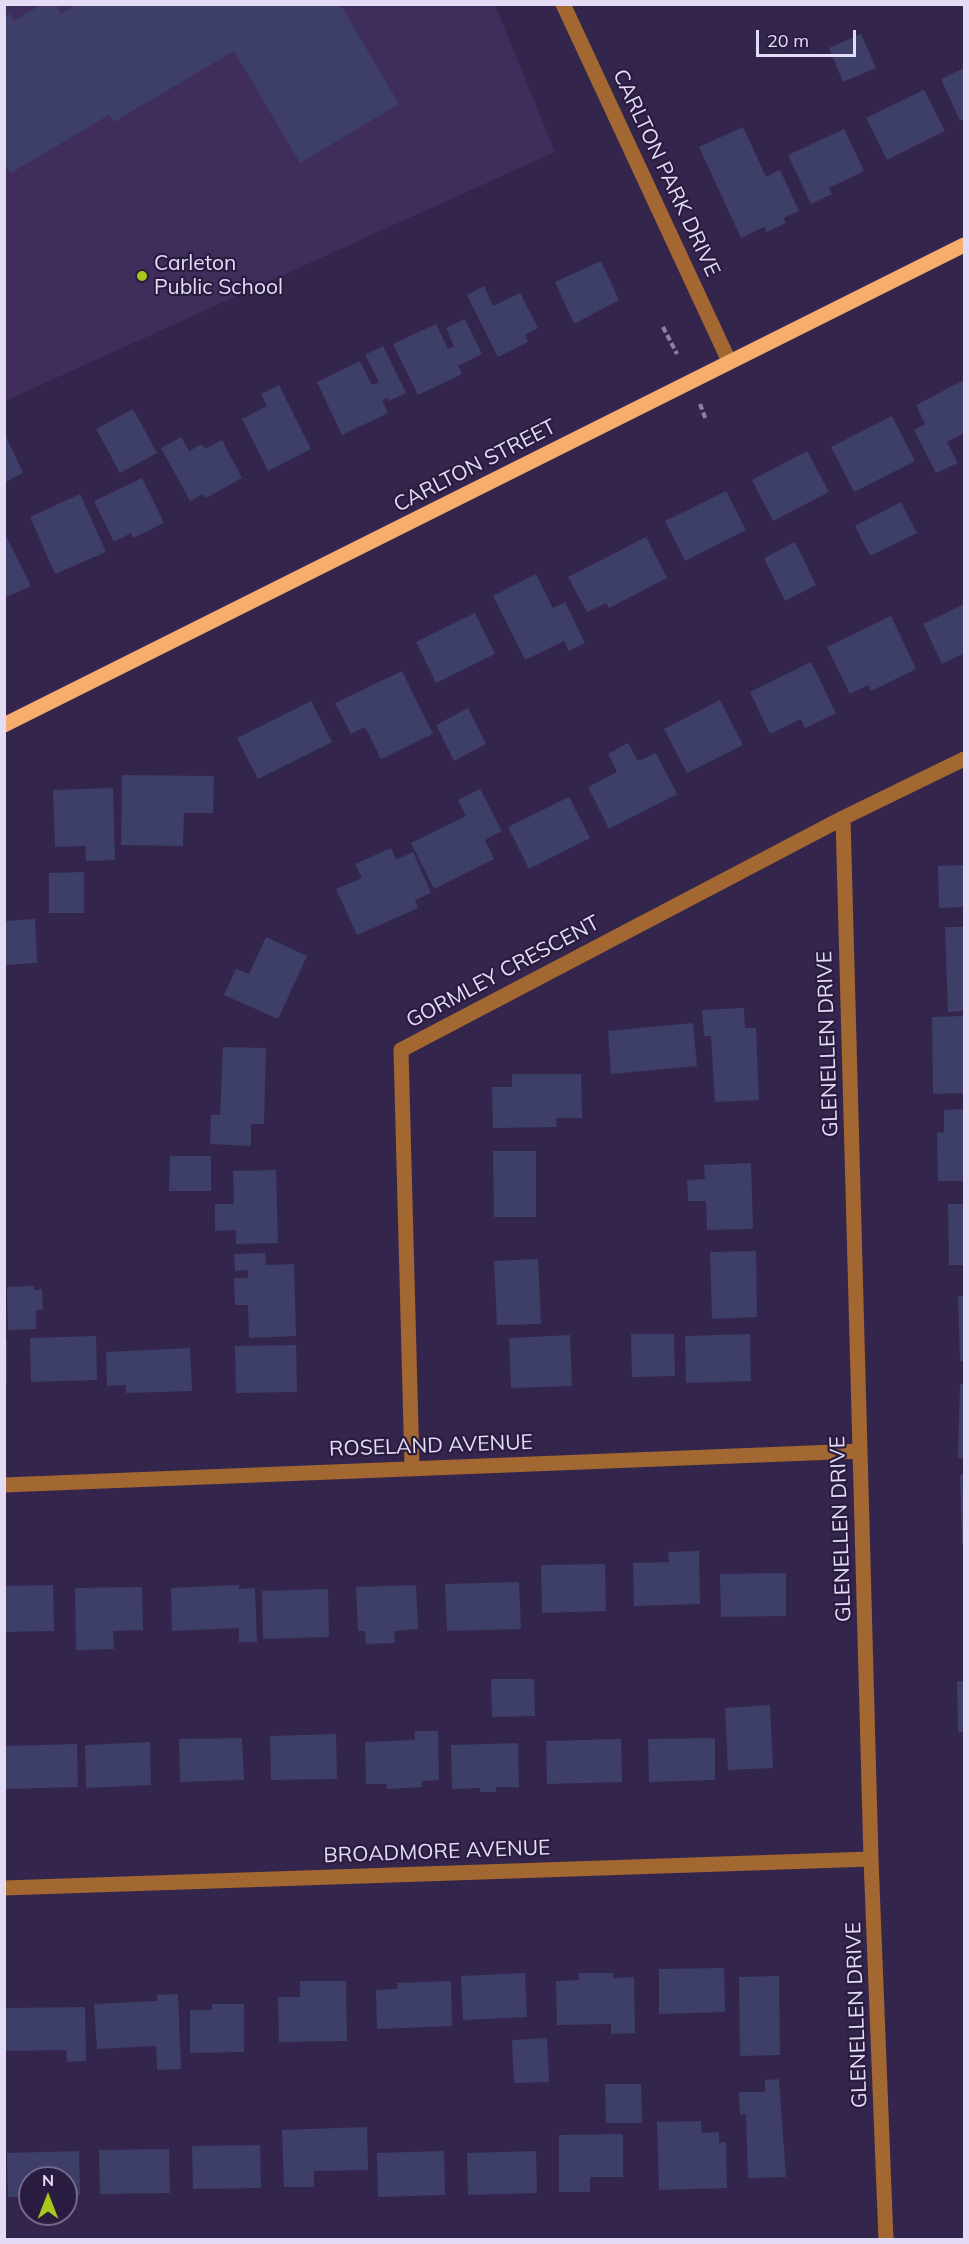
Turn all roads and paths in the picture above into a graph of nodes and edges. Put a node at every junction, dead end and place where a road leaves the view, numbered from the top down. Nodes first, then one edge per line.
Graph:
1 (563, 4) edge
2 (964, 245) edge
3 (663, 327) dead end
4 (676, 354) dead end
5 (729, 361) junction
6 (699, 404) dead end
7 (706, 420) dead end
8 (4, 724) edge
9 (964, 759) edge
10 (843, 818) junction
11 (860, 1451) junction
12 (412, 1467) junction
13 (4, 1485) edge
14 (871, 1859) junction
15 (4, 1888) edge
16 (886, 2240) edge

1 - 5 street, CARLTON PARK DRIVE
2 - 5 main road, CARLTON STREET
3 - 4 path
5 - 8 main road, CARLTON STREET
6 - 7 path
9 - 10 street, GORMLEY CRESCENT
10 - 11 street, GLENELLEN DRIVE
10 - 12 street, GORMLEY CRESCENT
11 - 12 street, ROSELAND AVENUE
11 - 14 street, GLENELLEN DRIVE
12 - 13 street, ROSELAND AVENUE
14 - 15 street, BROADMORE AVENUE
14 - 16 street, GLENELLEN DRIVE

